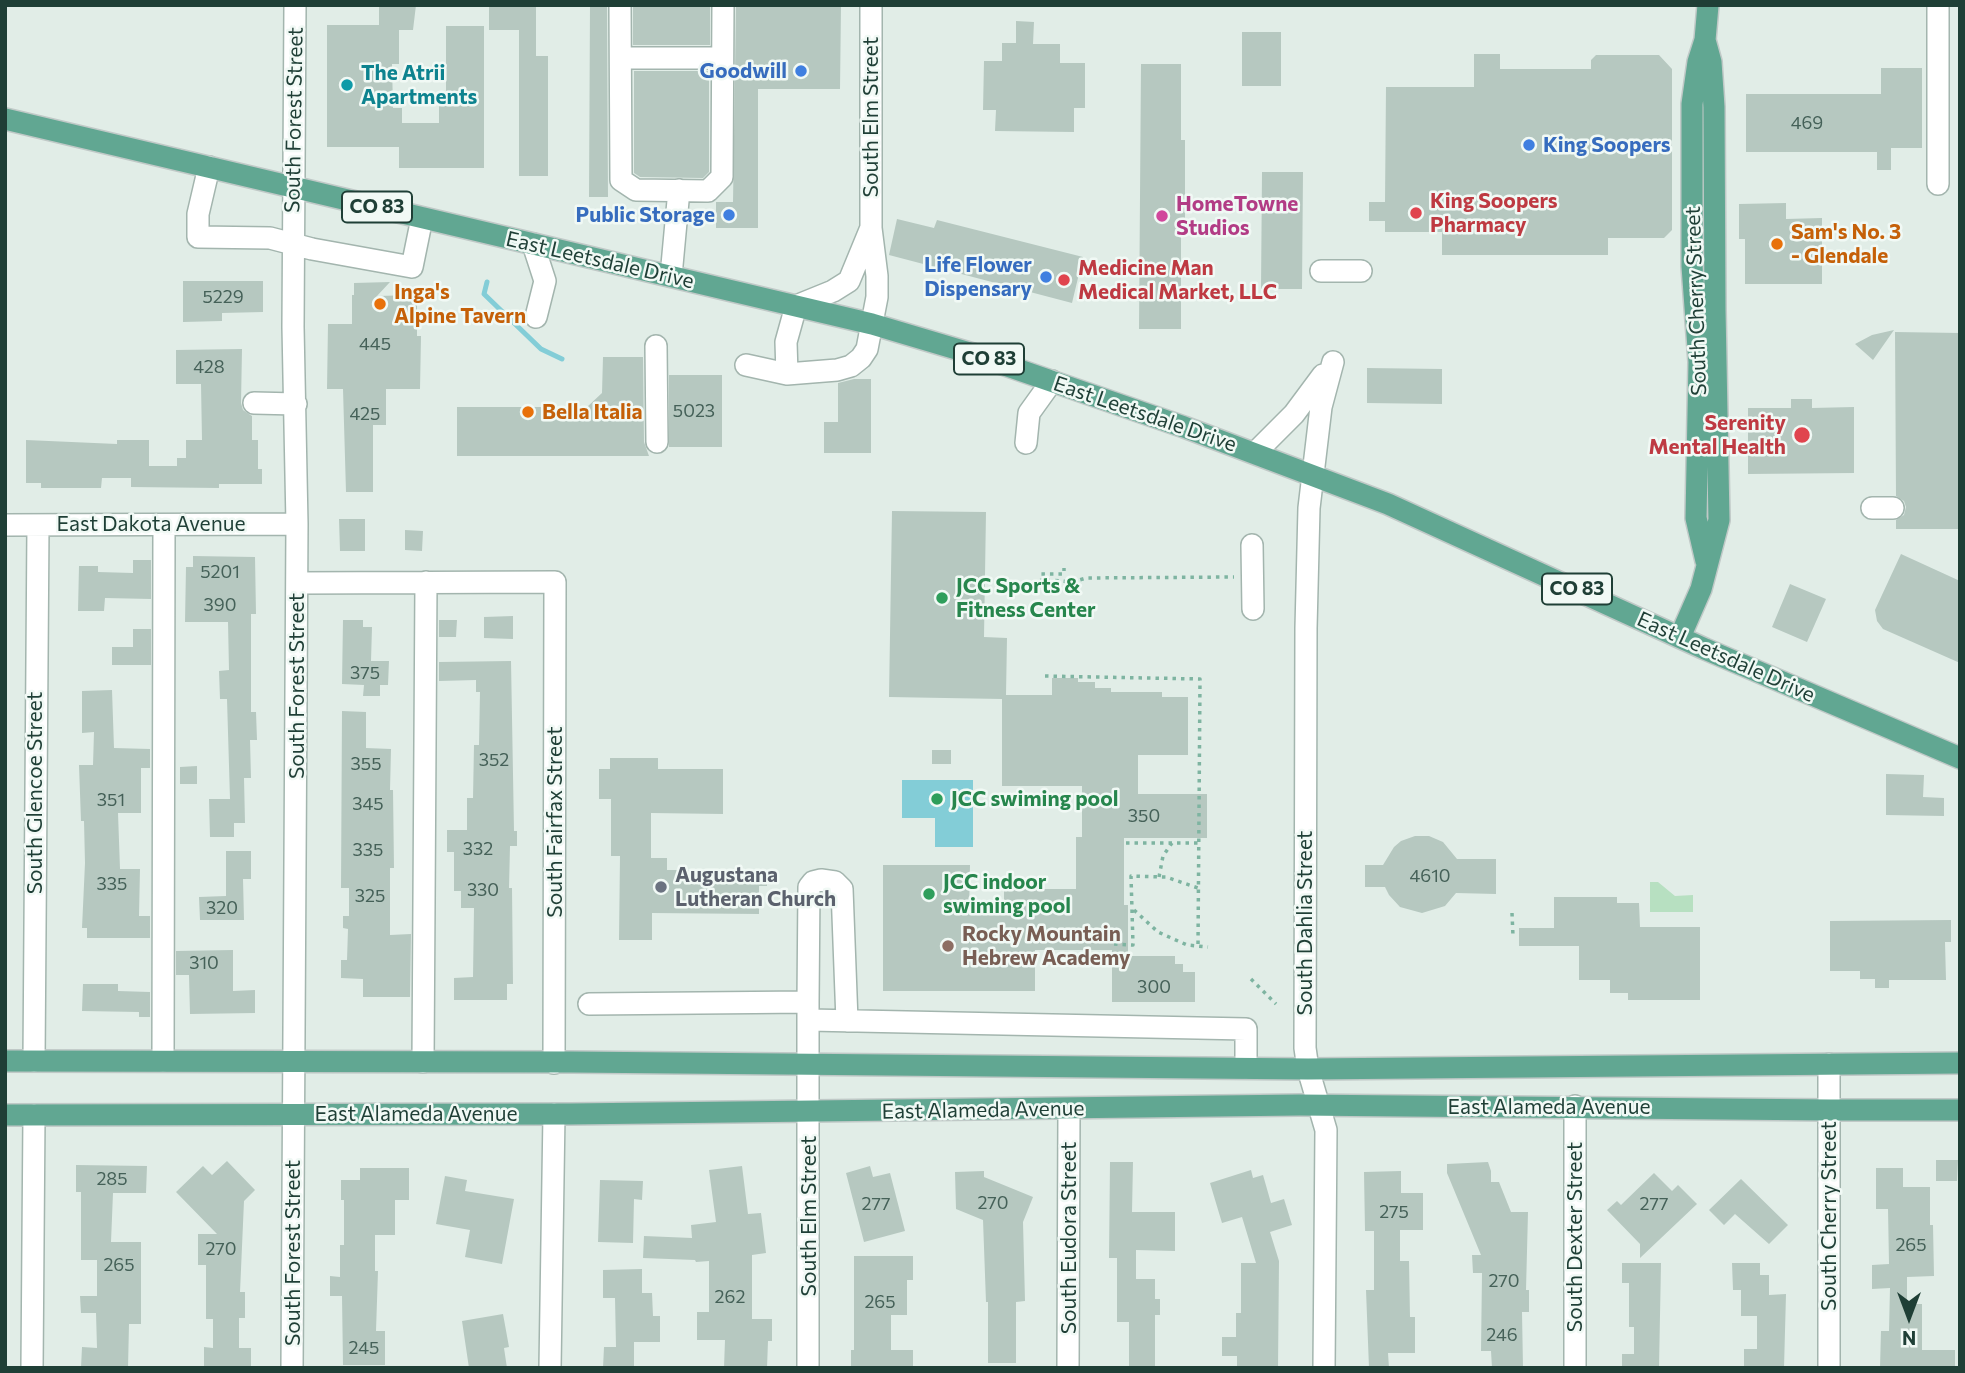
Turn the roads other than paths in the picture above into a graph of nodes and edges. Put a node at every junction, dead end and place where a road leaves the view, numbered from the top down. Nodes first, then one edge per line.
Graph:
1 (295, 5) edge
2 (620, 5) edge
3 (723, 5) edge
4 (871, 5) edge
5 (1708, 5) edge
6 (1938, 5) edge
7 (621, 58) junction
8 (722, 58) junction
9 (5, 119) edge
10 (209, 167) junction
11 (1938, 184) dead end
12 (294, 188) junction
13 (679, 190) junction
14 (422, 218) junction
15 (871, 228) junction
16 (293, 244) junction
17 (534, 244) junction
18 (1321, 271) dead end
19 (1362, 271) dead end
20 (671, 276) junction
21 (796, 306) junction
22 (536, 317) dead end
23 (873, 324) junction
24 (656, 346) dead end
25 (747, 365) dead end
26 (787, 374) junction
27 (1052, 381) junction
28 (254, 403) dead end
29 (296, 404) junction
30 (657, 442) dead end
31 (1026, 443) dead end
32 (1255, 453) junction
33 (1313, 476) junction
34 (297, 523) junction
35 (5, 525) edge
36 (38, 525) junction
37 (164, 525) junction
38 (1252, 545) dead end
39 (426, 582) junction
40 (297, 583) junction
41 (1253, 609) dead end
42 (1680, 637) junction
43 (1960, 758) edge
44 (589, 1004) dead end
45 (808, 1011) junction
46 (847, 1021) junction
47 (5, 1061) edge
48 (34, 1061) junction
49 (163, 1061) junction
50 (295, 1062) junction
51 (423, 1062) junction
52 (554, 1063) junction
53 (1960, 1063) edge
54 (810, 1064) junction
55 (1829, 1064) junction
56 (1246, 1068) junction
57 (1308, 1069) junction
58 (1319, 1105) junction
59 (1575, 1106) junction
60 (1069, 1109) junction
61 (1829, 1110) junction
62 (1960, 1110) edge
63 (810, 1111) junction
64 (294, 1114) junction
65 (554, 1114) junction
66 (5, 1115) edge
67 (34, 1115) junction
68 (32, 1368) edge
69 (292, 1368) edge
70 (550, 1368) edge
71 (808, 1368) edge
72 (1068, 1368) edge
73 (1324, 1368) edge
74 (1575, 1368) edge
75 (1829, 1368) edge

1 - 12 street, South Forest Street
2 - 7 street
3 - 8 street
4 - 15 street, South Elm Street
5 - 42 main road, South Cherry Street
6 - 11 street
7 - 8 street
7 - 13 street
8 - 13 street
9 - 10 main road, East Leetsdale Drive / CO 83
10 - 12 main road, East Leetsdale Drive / CO 83
10 - 16 street
12 - 14 main road, East Leetsdale Drive / CO 83
12 - 16 street, South Forest Street
13 - 20 street
14 - 16 street
14 - 17 main road, East Leetsdale Drive / CO 83
15 - 21 street, South Elm Street
15 - 23 street, South Elm Street
16 - 29 street, South Forest Street
17 - 20 main road, East Leetsdale Drive / CO 83
17 - 22 street
18 - 19 street
20 - 21 main road, East Leetsdale Drive / CO 83
21 - 23 main road, East Leetsdale Drive / CO 83
21 - 26 street
23 - 26 street, South Elm Street
23 - 27 main road, East Leetsdale Drive / CO 83
24 - 30 street
25 - 26 street, South Elm Street
27 - 31 street
27 - 32 main road, East Leetsdale Drive / CO 83
28 - 29 street
29 - 34 street, South Forest Street
32 - 33 main road, East Leetsdale Drive / CO 83
32 - 33 street, South Dahlia Street
33 - 42 main road, East Leetsdale Drive / CO 83
33 - 57 street, South Dahlia Street
34 - 37 street, East Dakota Avenue
34 - 40 street, South Forest Street
35 - 36 street, East Dakota Avenue
36 - 37 street, East Dakota Avenue
36 - 48 street, South Glencoe Street
37 - 49 street
38 - 41 street
39 - 40 street
39 - 51 street
39 - 52 street, South Fairfax Street
40 - 50 street, South Forest Street
42 - 43 main road, East Leetsdale Drive / CO 83
44 - 45 street
45 - 46 street
45 - 46 street, South Elm Street
45 - 54 street, South Elm Street
46 - 56 street
47 - 48 main road, East Alameda Avenue
48 - 49 main road, East Alameda Avenue
49 - 50 main road, East Alameda Avenue
50 - 51 main road, East Alameda Avenue
50 - 64 street, South Forest Street
51 - 52 main road, East Alameda Avenue
52 - 54 main road, East Alameda Avenue
53 - 55 main road, East Alameda Avenue
54 - 56 main road, East Alameda Avenue
54 - 63 street, South Elm Street
55 - 57 main road, East Alameda Avenue
55 - 61 street, South Cherry Street
56 - 57 main road, East Alameda Avenue
57 - 58 street, South Dahlia Street
58 - 59 main road, East Alameda Avenue
58 - 60 main road, East Alameda Avenue
58 - 73 street, South Dahlia Street
59 - 61 main road, East Alameda Avenue
59 - 74 street, South Dexter Street
60 - 63 main road, East Alameda Avenue
60 - 72 street, South Eudora Street
61 - 62 main road, East Alameda Avenue
61 - 75 street, South Cherry Street
63 - 65 main road, East Alameda Avenue
63 - 71 street, South Elm Street
64 - 65 main road, East Alameda Avenue
64 - 67 main road, East Alameda Avenue
64 - 69 street, South Forest Street
65 - 70 street
66 - 67 main road, East Alameda Avenue
67 - 68 street

